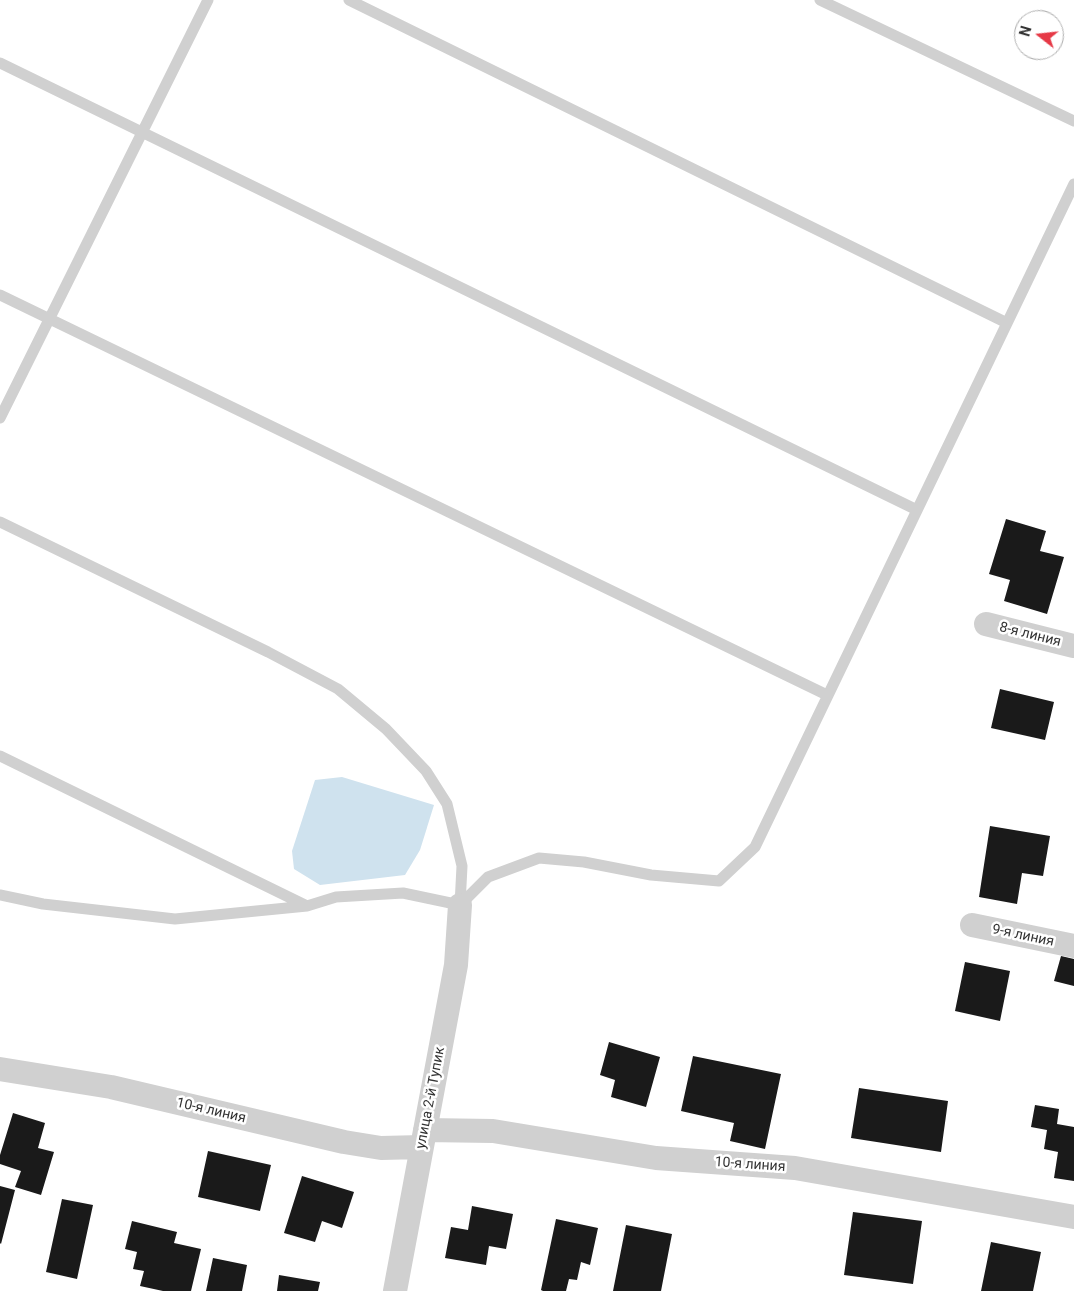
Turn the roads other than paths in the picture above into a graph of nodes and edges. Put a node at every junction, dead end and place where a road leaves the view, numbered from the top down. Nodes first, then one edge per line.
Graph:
1 (208, 0) edge
2 (349, 0) edge
3 (820, 0) edge
4 (0, 63) edge
5 (1074, 121) edge
6 (142, 133) junction
7 (1074, 184) edge
8 (0, 295) edge
9 (49, 319) junction
10 (1007, 323) junction
11 (0, 418) edge
12 (916, 510) junction
13 (0, 522) edge
14 (986, 624) dead end
15 (1074, 646) edge
16 (827, 695) junction
17 (0, 756) edge
18 (0, 895) edge
19 (460, 904) junction
20 (306, 906) junction
21 (972, 926) dead end
22 (1074, 946) edge
23 (0, 1068) edge
24 (423, 1138) junction
25 (1074, 1217) edge
26 (395, 1291) edge

1 - 6 lane
2 - 10 lane
3 - 5 lane
4 - 6 lane
6 - 9 lane
6 - 12 lane
7 - 10 lane
8 - 9 lane
9 - 11 lane
9 - 16 lane
10 - 12 lane
12 - 16 lane
13 - 19 lane
14 - 15 street, 8-я линия
16 - 19 lane
17 - 20 lane
18 - 20 lane
19 - 20 lane
19 - 24 street, улица 2-й Тупик
21 - 22 street, 9-я линия
23 - 24 street, 10-я линия
24 - 25 street, 10-я линия
24 - 26 street, улица 2-й Тупик

